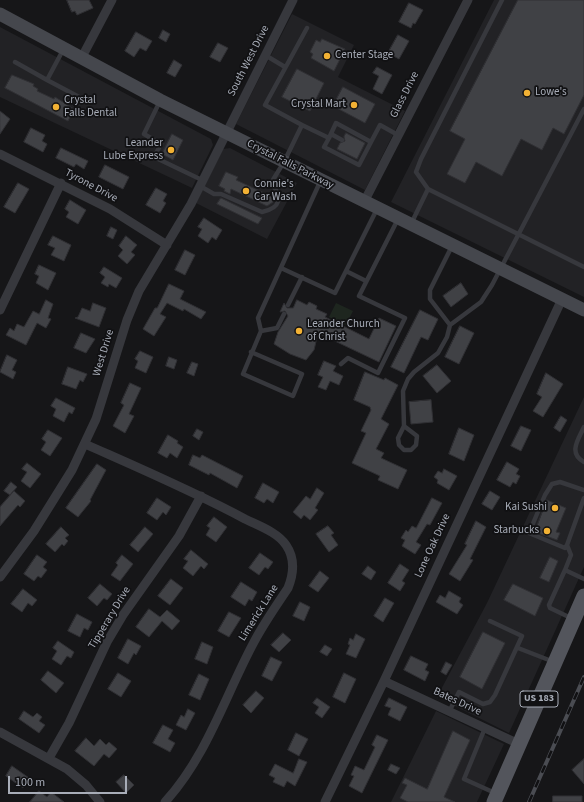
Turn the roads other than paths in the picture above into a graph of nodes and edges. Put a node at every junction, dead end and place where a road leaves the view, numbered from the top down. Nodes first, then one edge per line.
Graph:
1 (112, 0) edge
2 (293, 0) edge
3 (468, 0) edge
4 (502, 0) edge
5 (0, 14) edge
6 (307, 28) dead end
7 (64, 48) junction
8 (265, 55) junction
9 (82, 58) junction
10 (15, 62) dead end
11 (286, 67) junction
12 (47, 80) junction
13 (81, 98) dead end
14 (160, 100) junction
15 (584, 110) edge
16 (302, 124) junction
17 (225, 132) junction
18 (398, 135) junction
19 (330, 136) junction
20 (342, 140) dead end
21 (371, 142) junction
22 (0, 154) edge
23 (284, 162) junction
24 (321, 180) junction
25 (61, 183) junction
26 (201, 183) junction
27 (428, 189) junction
28 (364, 202) junction
29 (377, 208) junction
30 (398, 219) junction
31 (410, 225) junction
32 (520, 234) junction
33 (167, 244) junction
34 (452, 246) junction
35 (584, 267) edge
36 (281, 268) junction
37 (501, 270) junction
38 (346, 271) junction
39 (302, 277) junction
40 (366, 281) junction
41 (562, 299) junction
42 (288, 305) dead end
43 (0, 310) edge
44 (584, 310) edge
45 (284, 314) dead end
46 (450, 325) junction
47 (261, 331) junction
48 (251, 352) junction
49 (341, 364) dead end
50 (404, 426) junction
51 (584, 427) edge
52 (86, 444) junction
53 (584, 462) edge
54 (584, 490) edge
55 (201, 496) junction
56 (584, 498) edge
57 (567, 545) junction
58 (565, 570) junction
59 (0, 577) edge
60 (584, 579) edge
61 (584, 596) edge
62 (573, 619) junction
63 (490, 621) dead end
64 (518, 648) junction
65 (555, 662) junction
66 (384, 681) junction
67 (449, 712) junction
68 (485, 728) junction
69 (0, 732) edge
70 (519, 744) junction
71 (49, 758) junction
72 (496, 798) edge
73 (100, 802) edge
74 (165, 802) edge
75 (325, 802) edge

1 - 9 street
2 - 8 street, South West Drive
3 - 18 street, Glass Drive
4 - 27 lane
5 - 7 main road, Crystal Falls Parkway
6 - 11 lane
7 - 9 main road, Crystal Falls Parkway
7 - 12 lane
8 - 11 lane
8 - 17 street, South West Drive
9 - 14 main road, Crystal Falls Parkway
10 - 12 lane
11 - 16 lane
12 - 13 lane
14 - 17 main road, Crystal Falls Parkway
14 - 26 lane
15 - 32 lane
16 - 19 lane
16 - 23 lane
17 - 23 main road, Crystal Falls Parkway
17 - 26 street, West Drive
18 - 21 lane
18 - 28 street, Glass Drive
19 - 20 lane
19 - 21 lane
19 - 21 lane
22 - 25 street, Tyrone Drive
23 - 24 main road, Crystal Falls Parkway
23 - 26 lane
24 - 28 main road, Crystal Falls Parkway
24 - 36 lane
25 - 33 street, Tyrone Drive
25 - 43 street
26 - 33 street, West Drive
27 - 31 lane
27 - 32 lane
28 - 29 main road, Crystal Falls Parkway
29 - 30 main road, Crystal Falls Parkway
29 - 38 lane
30 - 31 main road, Crystal Falls Parkway
30 - 40 lane
31 - 34 main road, Crystal Falls Parkway
32 - 35 lane
32 - 37 lane
33 - 52 street, West Drive
34 - 37 main road, Crystal Falls Parkway
34 - 46 lane
36 - 39 lane
36 - 47 lane
37 - 41 main road, Crystal Falls Parkway
37 - 46 lane
38 - 39 lane
38 - 40 lane
39 - 42 lane
40 - 49 lane
41 - 44 main road, Crystal Falls Parkway
41 - 66 street, Lone Oak Drive
45 - 47 lane
46 - 50 lane
47 - 48 lane
48 - 48 lane
50 - 50 lane
51 - 53 lane
52 - 55 street, Limerick Lane
52 - 59 street, West Drive
54 - 57 lane
55 - 71 street, Tipperary Drive
55 - 74 street, Limerick Lane
56 - 57 lane
57 - 58 lane
58 - 60 lane
58 - 62 lane
61 - 62 main road, US 183
62 - 65 main road, US 183
63 - 64 lane
64 - 65 lane
64 - 67 lane
65 - 70 main road, US 183
66 - 67 street, Bates Drive
66 - 75 street, Lone Oak Drive
67 - 68 street, Bates Drive
68 - 70 street, Bates Drive
68 - 72 lane
69 - 71 street
70 - 72 main road, US 183
71 - 73 street

